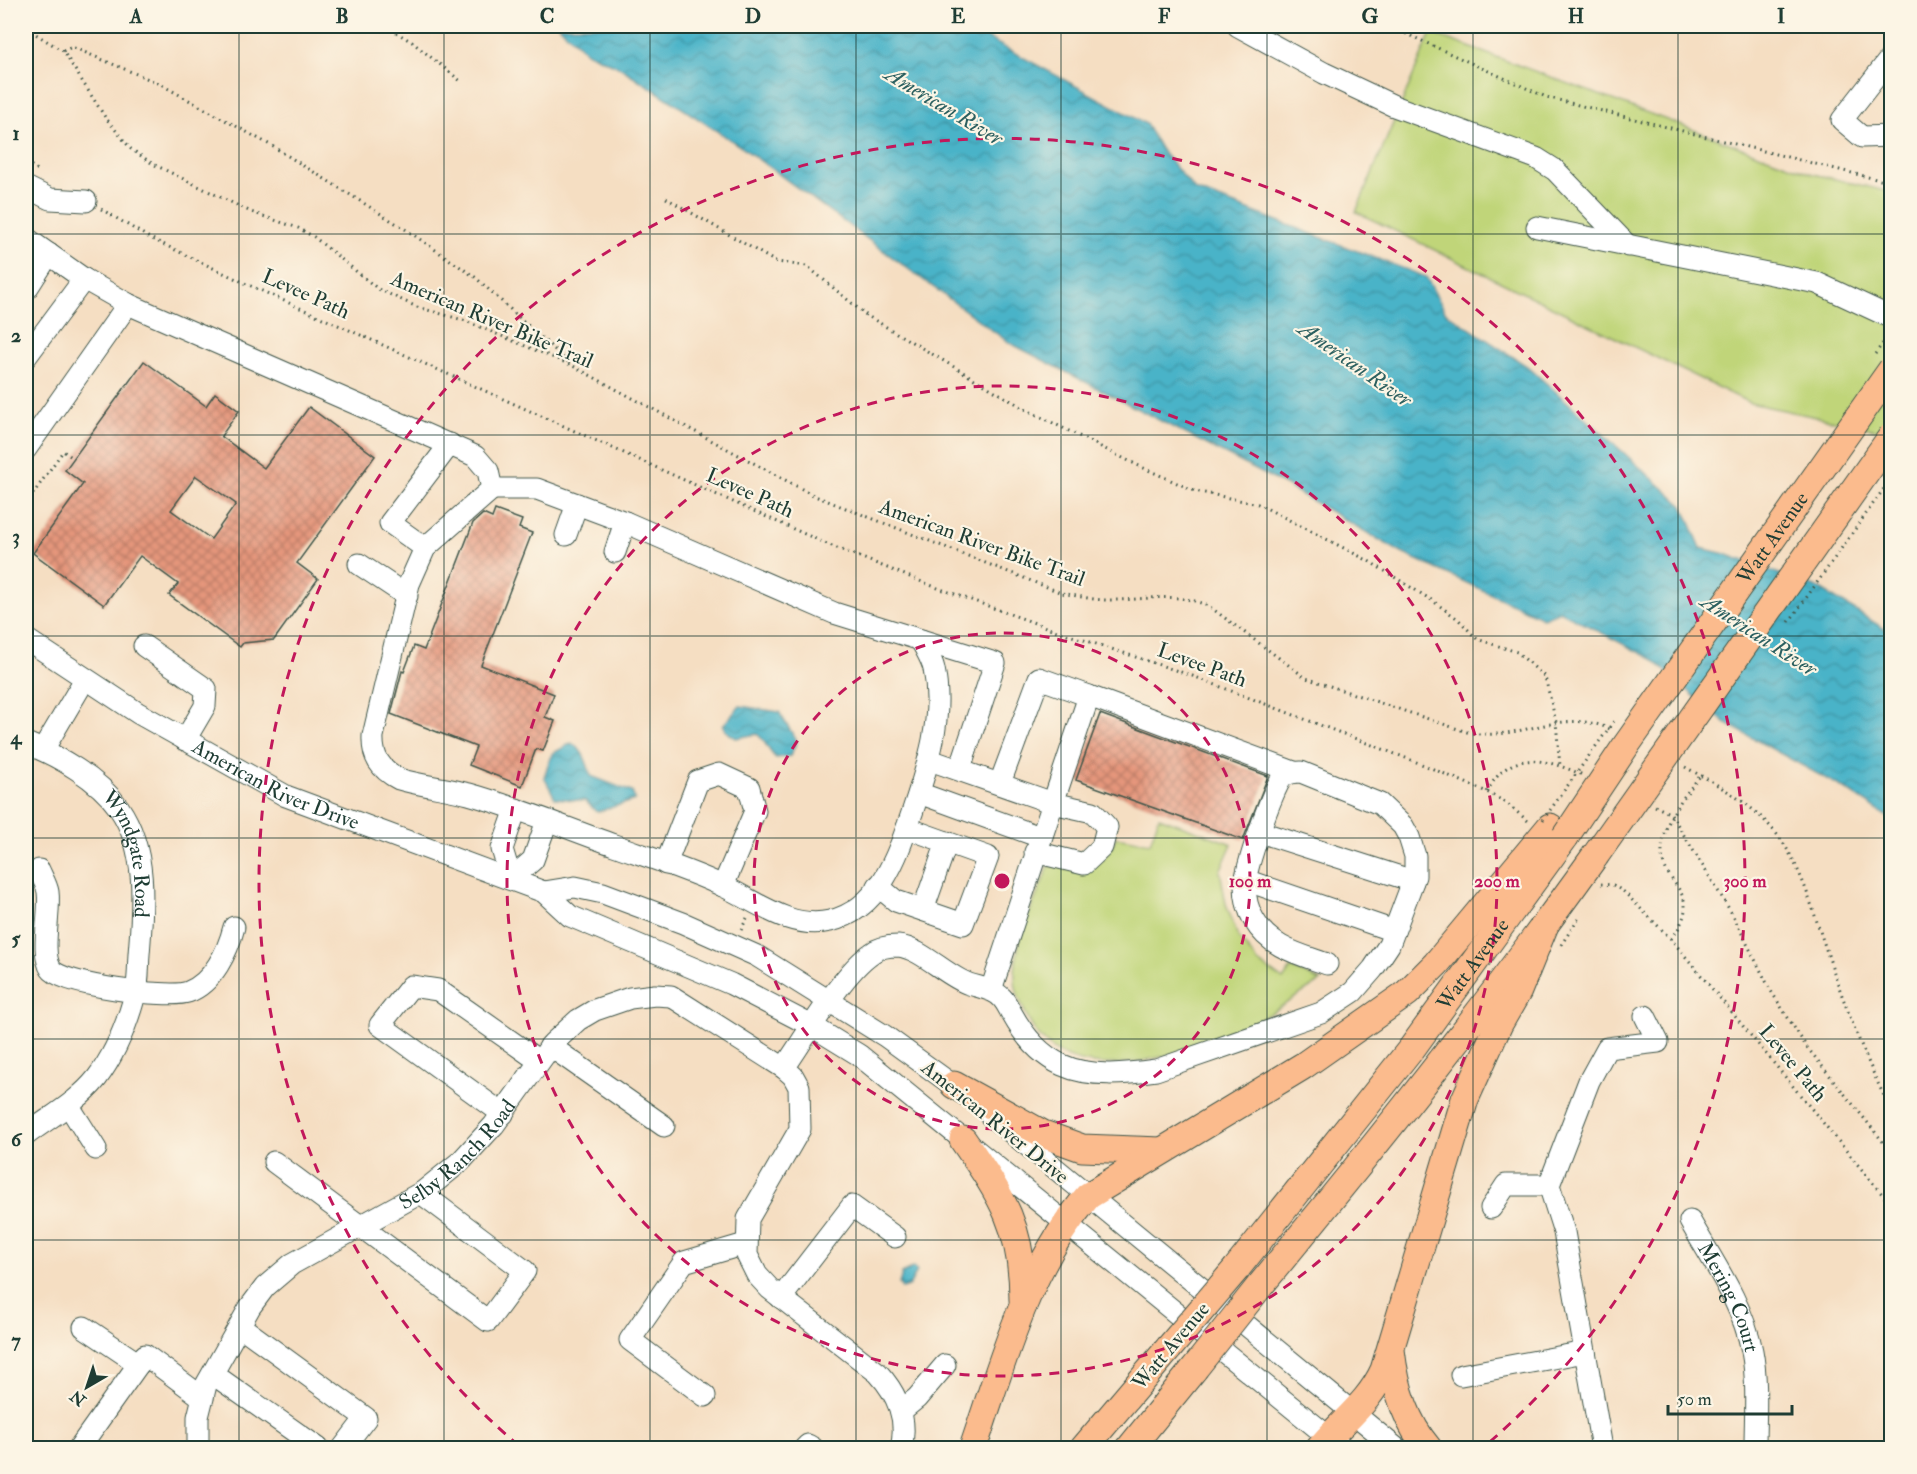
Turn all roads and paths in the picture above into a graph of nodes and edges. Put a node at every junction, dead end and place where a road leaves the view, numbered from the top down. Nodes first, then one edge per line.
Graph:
1 (386, 26) edge
2 (1238, 26) edge
3 (1389, 26) edge
4 (26, 28) edge
5 (63, 51) junction
6 (1892, 56) edge
7 (463, 83) dead end
8 (1892, 136) edge
9 (26, 162) edge
10 (46, 176) dead end
11 (1892, 183) edge
12 (26, 187) edge
13 (666, 198) dead end
14 (86, 201) joint
15 (1537, 227) dead end
16 (26, 238) edge
17 (1628, 246) junction
18 (49, 254) junction
19 (84, 279) junction
20 (26, 290) edge
21 (128, 304) junction
22 (1888, 310) edge
23 (26, 355) edge
24 (571, 366) junction
25 (1892, 369) edge
26 (1892, 436) edge
27 (450, 444) junction
28 (26, 449) edge
29 (73, 458) dead end
30 (492, 489) junction
31 (26, 504) edge
32 (578, 504) junction
33 (625, 522) junction
34 (566, 536) dead end
35 (425, 548) junction
36 (615, 552) dead end
37 (359, 564) dead end
38 (406, 596) junction
39 (26, 639) edge
40 (921, 640) junction
41 (144, 646) dead end
42 (85, 679) junction
43 (1089, 696) junction
44 (1556, 722) junction
45 (1624, 739) junction
46 (185, 740) junction
47 (34, 747) edge
48 (930, 760) junction
49 (1679, 764) dead end
50 (1560, 766) dead end
51 (960, 769) junction
52 (1294, 772) junction
53 (1700, 775) junction
54 (1000, 783) junction
55 (919, 793) junction
56 (1053, 803) junction
57 (516, 809) junction
58 (1671, 814) junction
59 (547, 821) junction
60 (907, 828) junction
61 (1549, 830) junction
62 (1260, 832) junction
63 (947, 842) junction
64 (1038, 845) junction
65 (666, 864) junction
66 (39, 870) dead end
67 (511, 879) junction
68 (1245, 880) junction
69 (1413, 881) junction
70 (1601, 884) dead end
71 (723, 886) junction
72 (878, 886) junction
73 (544, 892) junction
74 (923, 910) junction
75 (749, 912) dead end
76 (1545, 926) junction
77 (234, 927) dead end
78 (741, 930) dead end
79 (1394, 931) junction
80 (1671, 939) junction
81 (1327, 964) dead end
82 (991, 990) junction
83 (136, 993) junction
84 (830, 1002) junction
85 (812, 1026) junction
86 (1632, 1045) dead end
87 (544, 1054) junction
88 (784, 1068) junction
89 (954, 1085) junction
90 (69, 1106) junction
91 (1892, 1112) edge
92 (503, 1114) junction
93 (664, 1126) dead end
94 (26, 1135) edge
95 (963, 1140) junction
96 (96, 1149) dead end
97 (1162, 1151) junction
98 (1892, 1153) edge
99 (274, 1162) dead end
100 (1549, 1185) junction
101 (421, 1193) junction
102 (1088, 1196) junction
103 (1892, 1206) edge
104 (1491, 1208) dead end
105 (1690, 1221) dead end
106 (1064, 1224) junction
107 (363, 1226) junction
108 (895, 1237) dead end
109 (746, 1244) junction
110 (781, 1298) junction
111 (1023, 1304) junction
112 (240, 1326) junction
113 (84, 1327) dead end
114 (1391, 1346) junction
115 (1585, 1352) junction
116 (139, 1364) junction
117 (945, 1365) dead end
118 (213, 1374) junction
119 (1461, 1375) dead end
120 (705, 1396) dead end
121 (203, 1398) junction
122 (901, 1411) junction
123 (1355, 1414) junction
124 (1330, 1445) edge
125 (79, 1449) edge
126 (198, 1449) edge
127 (318, 1449) edge
128 (343, 1449) edge
129 (805, 1449) edge
130 (813, 1449) edge
131 (901, 1449) edge
132 (973, 1449) edge
133 (1084, 1449) edge
134 (1130, 1449) edge
135 (1396, 1449) edge
136 (1428, 1449) edge
137 (1602, 1449) edge
138 (1755, 1449) edge

1 - 7 path
2 - 17 street
3 - 11 path
4 - 5 path, American River Bike Trail
5 - 24 path
5 - 24 path, American River Bike Trail
6 - 8 street
9 - 10 path
12 - 14 street
13 - 44 path
14 - 61 path, Levee Path
15 - 17 street
16 - 18 street
17 - 22 street
18 - 19 street
18 - 20 street
19 - 21 street
19 - 23 street
21 - 27 street
21 - 28 street
24 - 44 path, American River Bike Trail
25 - 45 main road, Watt Avenue, bridge
26 - 76 main road, Watt Avenue, bridge
27 - 30 street
27 - 35 street
29 - 31 path
30 - 32 street
30 - 35 street
32 - 33 street
32 - 34 street
33 - 36 street
33 - 40 street
35 - 38 street
37 - 38 street
38 - 57 street
39 - 42 street, American River Drive
40 - 48 street
40 - 51 street
41 - 46 street
42 - 46 street, American River Drive
42 - 47 street, Wyndgate Road
43 - 52 street
43 - 54 street
43 - 56 street
44 - 45 path, American River Bike Trail
44 - 50 path
45 - 61 main road, Watt Avenue, bridge
46 - 67 street, American River Drive
47 - 83 street, Wyndgate Road
48 - 51 street
48 - 55 street
49 - 53 path
51 - 54 street
52 - 62 street
52 - 69 street
53 - 58 path
53 - 91 path
54 - 56 street
55 - 60 street
55 - 64 street
56 - 64 street
56 - 64 street
57 - 59 street
57 - 67 street
58 - 80 path
58 - 98 path
59 - 65 street
59 - 67 street
60 - 63 street
60 - 72 street
61 - 97 main road
61 - 133 main road, Watt Avenue, bridge
62 - 68 street
62 - 69 street
63 - 74 street
63 - 74 street
64 - 82 street
65 - 71 street
65 - 71 street
66 - 83 street
67 - 73 street, American River Drive
68 - 79 street
68 - 81 street
69 - 79 street
70 - 80 path, Levee Path
71 - 72 street
72 - 74 street
73 - 84 street, American River Drive
73 - 85 street, American River Drive
75 - 78 path
76 - 114 main road
76 - 134 main road, Watt Avenue, bridge
77 - 83 street
79 - 82 street
80 - 103 path, Levee Path
82 - 84 street
83 - 90 street, Wyndgate Road
84 - 85 street
84 - 89 street, American River Drive
85 - 88 street
85 - 95 street, American River Drive
86 - 100 street
87 - 88 street, Selby Ranch Road
87 - 92 street, Selby Ranch Road
87 - 92 street
87 - 93 street
88 - 109 street, Selby Ranch Road
89 - 97 main road
89 - 102 street, American River Drive
90 - 94 street, Wyndgate Road
90 - 96 street
92 - 101 street, Selby Ranch Road
95 - 106 street, American River Drive
95 - 111 main road
97 - 102 main road
99 - 107 street
100 - 104 street
100 - 115 street
101 - 107 street, Selby Ranch Road
101 - 107 street
102 - 106 main road
102 - 123 street, American River Drive
105 - 138 street, Mering Court
106 - 111 main road
106 - 124 street, American River Drive
107 - 112 street, Selby Ranch Road
108 - 110 street
109 - 110 street, Selby Ranch Road
109 - 120 street
110 - 122 street, Selby Ranch Road
111 - 132 main road
112 - 118 street, Selby Ranch Road
112 - 128 street
113 - 116 street
114 - 123 main road
114 - 136 main road
115 - 119 street
115 - 137 street
116 - 121 street
116 - 125 street
117 - 122 street
118 - 121 street, Selby Ranch Road
118 - 127 street
121 - 126 street, Selby Ranch Road
122 - 131 street, Selby Ranch Road
123 - 124 main road
123 - 135 street, American River Drive
129 - 130 street

